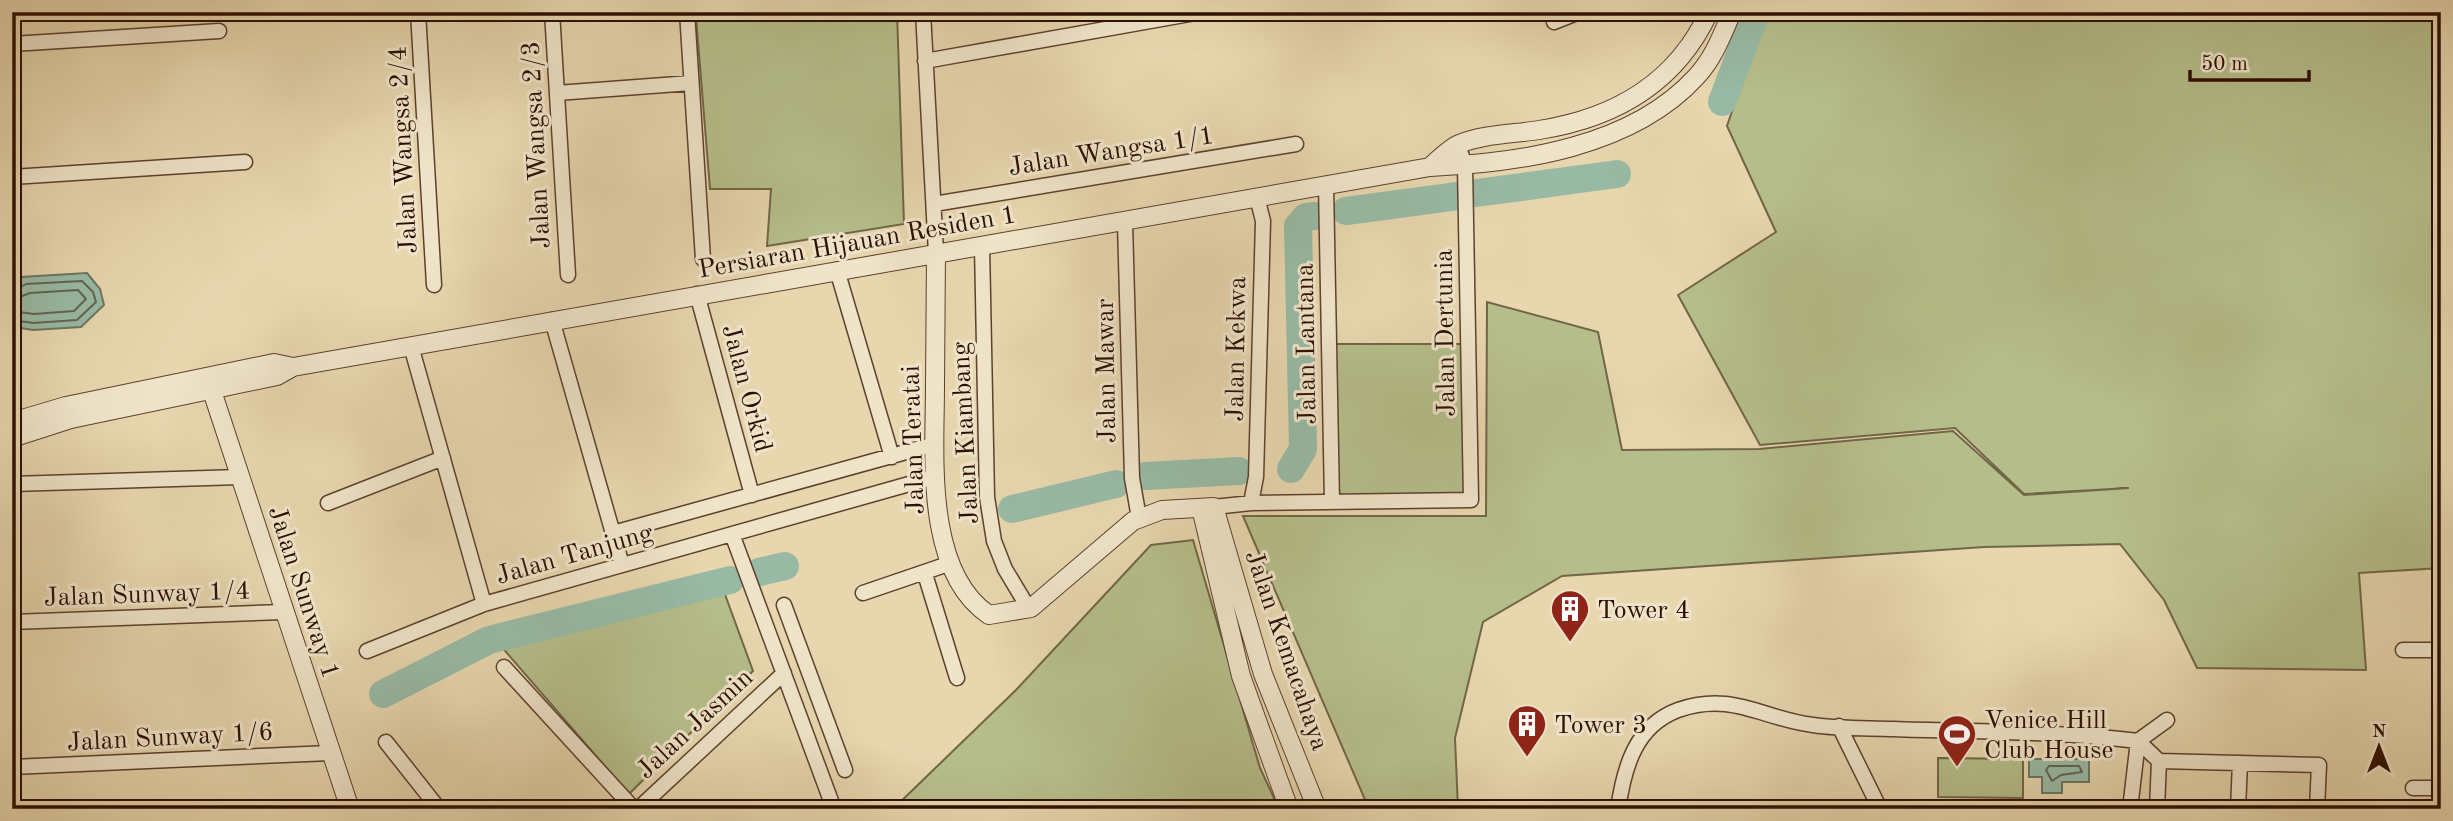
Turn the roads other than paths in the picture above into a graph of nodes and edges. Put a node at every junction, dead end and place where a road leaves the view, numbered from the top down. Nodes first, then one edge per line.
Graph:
1 (418, 12) edge
2 (552, 12) edge
3 (687, 12) edge
4 (923, 12) edge
5 (1201, 12) edge
6 (1579, 12) edge
7 (1709, 12) edge
8 (1732, 12) edge
9 (1183, 14) edge
10 (1553, 22) dead end
11 (219, 31) dead end
12 (12, 44) edge
13 (925, 61) junction
14 (691, 83) junction
15 (556, 93) junction
16 (1607, 112) junction
17 (1616, 132) junction
18 (1296, 144) dead end
19 (1458, 144) junction
20 (245, 162) dead end
21 (1465, 166) junction
22 (1430, 167) junction
23 (12, 177) edge
24 (1326, 185) junction
25 (1257, 197) junction
26 (934, 204) junction
27 (1125, 223) junction
28 (982, 246) junction
29 (936, 253) junction
30 (703, 258) dead end
31 (837, 270) junction
32 (568, 275) dead end
33 (434, 285) dead end
34 (697, 295) junction
35 (552, 320) junction
36 (411, 346) junction
37 (194, 379) junction
38 (230, 379) junction
39 (212, 391) junction
40 (185, 396) junction
41 (219, 412) junction
42 (12, 422) edge
43 (12, 436) edge
44 (935, 444) junction
45 (892, 457) junction
46 (443, 458) junction
47 (240, 477) junction
48 (934, 477) junction
49 (12, 484) edge
50 (752, 495) junction
51 (1332, 502) junction
52 (328, 503) dead end
53 (1251, 503) junction
54 (1208, 508) junction
55 (1139, 518) junction
56 (613, 533) junction
57 (732, 534) junction
58 (951, 564) junction
59 (622, 565) junction
60 (925, 574) junction
61 (863, 593) dead end
62 (484, 604) junction
63 (785, 605) dead end
64 (1028, 609) junction
65 (284, 612) junction
66 (12, 622) edge
67 (2403, 650) dead end
68 (2441, 650) edge
69 (367, 651) dead end
70 (504, 667) dead end
71 (785, 673) junction
72 (957, 678) dead end
73 (2167, 720) dead end
74 (1839, 726) junction
75 (2138, 741) junction
76 (386, 742) dead end
77 (330, 753) junction
78 (2159, 761) junction
79 (2239, 764) junction
80 (12, 767) edge
81 (845, 770) dead end
82 (2413, 788) dead end
83 (2441, 788) edge
84 (834, 807) edge
85 (350, 809) edge
86 (439, 809) edge
87 (636, 809) edge
88 (1289, 809) edge
89 (1317, 809) edge
90 (1618, 809) edge
91 (1880, 809) edge
92 (2130, 809) edge
93 (2157, 809) edge
94 (2238, 809) edge
95 (2317, 809) edge

1 - 33 street, Jalan Wangsa 2/4
2 - 15 street, Jalan Wangsa 2/3
3 - 14 street
4 - 13 street
5 - 9 street
6 - 10 street
7 - 16 street
8 - 17 street, Persiaran Hijauan Residen 1
9 - 13 street
11 - 12 street
13 - 26 street
14 - 15 street
14 - 30 street
15 - 32 street, Jalan Wangsa 2/3
16 - 17 street
16 - 19 street
17 - 21 street, Persiaran Hijauan Residen 1
18 - 26 street, Jalan Wangsa 1/1
19 - 21 street, Jalan Dertunia
19 - 22 street, Persiaran Hijauan Residen 1
20 - 23 street
21 - 22 street, Persiaran Hijauan Residen 1
21 - 51 street, Jalan Dertunia
22 - 24 street, Persiaran Hijauan Residen 1
24 - 25 street, Persiaran Hijauan Residen 1
24 - 51 street, Jalan Lantana
25 - 27 street, Persiaran Hijauan Residen 1
25 - 53 street, Jalan Kekwa
26 - 29 street
27 - 28 street, Persiaran Hijauan Residen 1
27 - 55 street, Jalan Mawar
28 - 29 street, Persiaran Hijauan Residen 1
28 - 64 street, Jalan Kiambang
29 - 31 street, Persiaran Hijauan Residen 1
29 - 44 street, Jalan Teratai
31 - 34 street, Persiaran Hijauan Residen 1
31 - 45 street
34 - 35 street, Persiaran Hijauan Residen 1
34 - 50 street, Jalan Orkid
35 - 36 street, Persiaran Hijauan Residen 1
35 - 56 street
36 - 38 street, Persiaran Hijauan Residen 1
36 - 46 street, Jalan Tanjung
37 - 38 street, Persiaran Hijauan Residen 1
37 - 39 street
37 - 42 street, Persiaran Hijauan Residen 1
38 - 39 street, Persiaran Hijauan Residen 1
38 - 41 street
39 - 40 street, Persiaran Hijauan Residen 1
39 - 41 street, Jalan Sunway 1
40 - 41 street
40 - 43 street, Persiaran Hijauan Residen 1
41 - 47 street, Jalan Sunway 1
44 - 45 street
44 - 48 street, Jalan Teratai
45 - 50 street
46 - 52 street
46 - 62 street, Jalan Tanjung
47 - 49 street
47 - 65 street, Jalan Sunway 1
48 - 57 street, Jalan Tanjung
48 - 58 street, Jalan Teratai
50 - 56 street
51 - 53 street
53 - 54 street
54 - 55 street
54 - 88 street, Jalan Kemacahaya
54 - 89 street, Jalan Kemacahaya
55 - 64 street
56 - 59 street
57 - 59 street, Jalan Tanjung
57 - 71 street
58 - 60 street
58 - 64 street, Jalan Teratai
59 - 62 street, Jalan Tanjung
60 - 61 street
60 - 72 street
62 - 69 street
63 - 81 street
65 - 66 street, Jalan Sunway 1/4
65 - 77 street, Jalan Sunway 1
67 - 68 street
70 - 87 street
71 - 84 street
71 - 87 street, Jalan Jasmin
73 - 75 street
74 - 75 street
74 - 90 street
74 - 91 street
75 - 78 street
75 - 92 street
76 - 86 street
77 - 80 street, Jalan Sunway 1/6
77 - 85 street, Jalan Sunway 1
78 - 79 street
78 - 93 street
79 - 94 street
79 - 95 street
82 - 83 street

